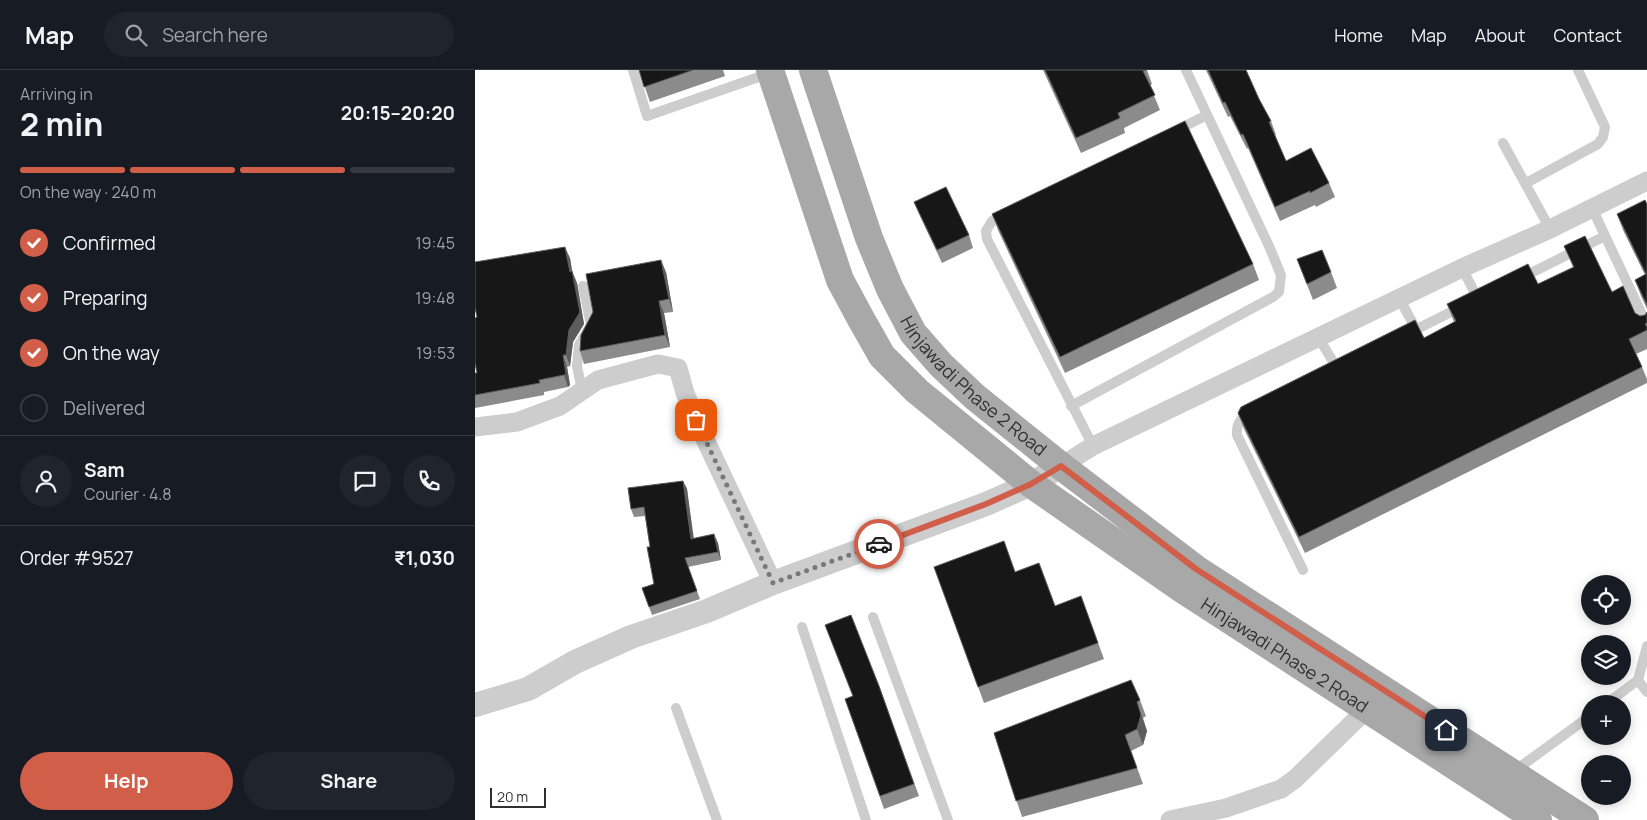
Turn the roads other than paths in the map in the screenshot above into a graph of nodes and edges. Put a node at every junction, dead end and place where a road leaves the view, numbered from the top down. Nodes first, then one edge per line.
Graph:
1 (633, 70) edge
2 (1186, 70) edge
3 (1578, 70) edge
4 (770, 71) edge
5 (818, 72) edge
6 (1207, 115) junction
7 (1163, 137) edge
8 (1503, 143) dead end
9 (1647, 181) edge
10 (1526, 183) junction
11 (1593, 208) junction
12 (1016, 210) edge
13 (1550, 229) junction
14 (1605, 236) junction
15 (1462, 268) junction
16 (1512, 282) edge
17 (583, 286) dead end
18 (1399, 298) junction
19 (1647, 325) edge
20 (1416, 329) junction
21 (1318, 337) junction
22 (1399, 338) edge
23 (1337, 368) edge
24 (582, 391) junction
25 (1071, 406) junction
26 (1260, 408) edge
27 (475, 427) edge
28 (1093, 446) junction
29 (1061, 466) junction
30 (1031, 484) junction
31 (1303, 570) dead end
32 (773, 583) junction
33 (873, 617) dead end
34 (802, 627) dead end
35 (1647, 646) edge
36 (1638, 680) junction
37 (1647, 692) edge
38 (1618, 695) edge
39 (475, 705) edge
40 (676, 708) dead end
41 (1367, 710) junction
42 (1581, 723) edge
43 (1513, 773) junction
44 (1213, 815) edge
45 (717, 820) edge
46 (867, 820) edge
47 (948, 820) edge
48 (1171, 820) edge
49 (1538, 820) edge
50 (1585, 820) edge

1 - 4 lane
2 - 6 lane
3 - 10 lane
4 - 30 main road, Hinjawadi Phase 2 Road
5 - 29 main road, Hinjawadi Phase 2 Road
6 - 7 lane
6 - 25 lane
8 - 10 lane
9 - 11 street
10 - 13 lane
11 - 13 street
11 - 14 lane
12 - 25 lane
13 - 15 street
14 - 16 lane
14 - 19 lane
15 - 18 street
15 - 20 lane
17 - 24 lane
18 - 20 lane
18 - 21 street
20 - 22 lane
21 - 23 lane
21 - 28 street
24 - 27 street
24 - 32 street
25 - 28 lane
26 - 31 lane
28 - 29 street
29 - 30 street
29 - 43 main road, Hinjawadi Phase 2 Road
30 - 32 street
30 - 41 main road, Hinjawadi Phase 2 Road
32 - 39 street
33 - 47 lane
34 - 46 lane
35 - 36 lane
36 - 37 lane
36 - 38 lane
40 - 45 lane
41 - 44 street
41 - 49 main road, Hinjawadi Phase 2 Road
42 - 43 lane
43 - 50 main road, Hinjawadi Phase 2 Road
44 - 48 street

